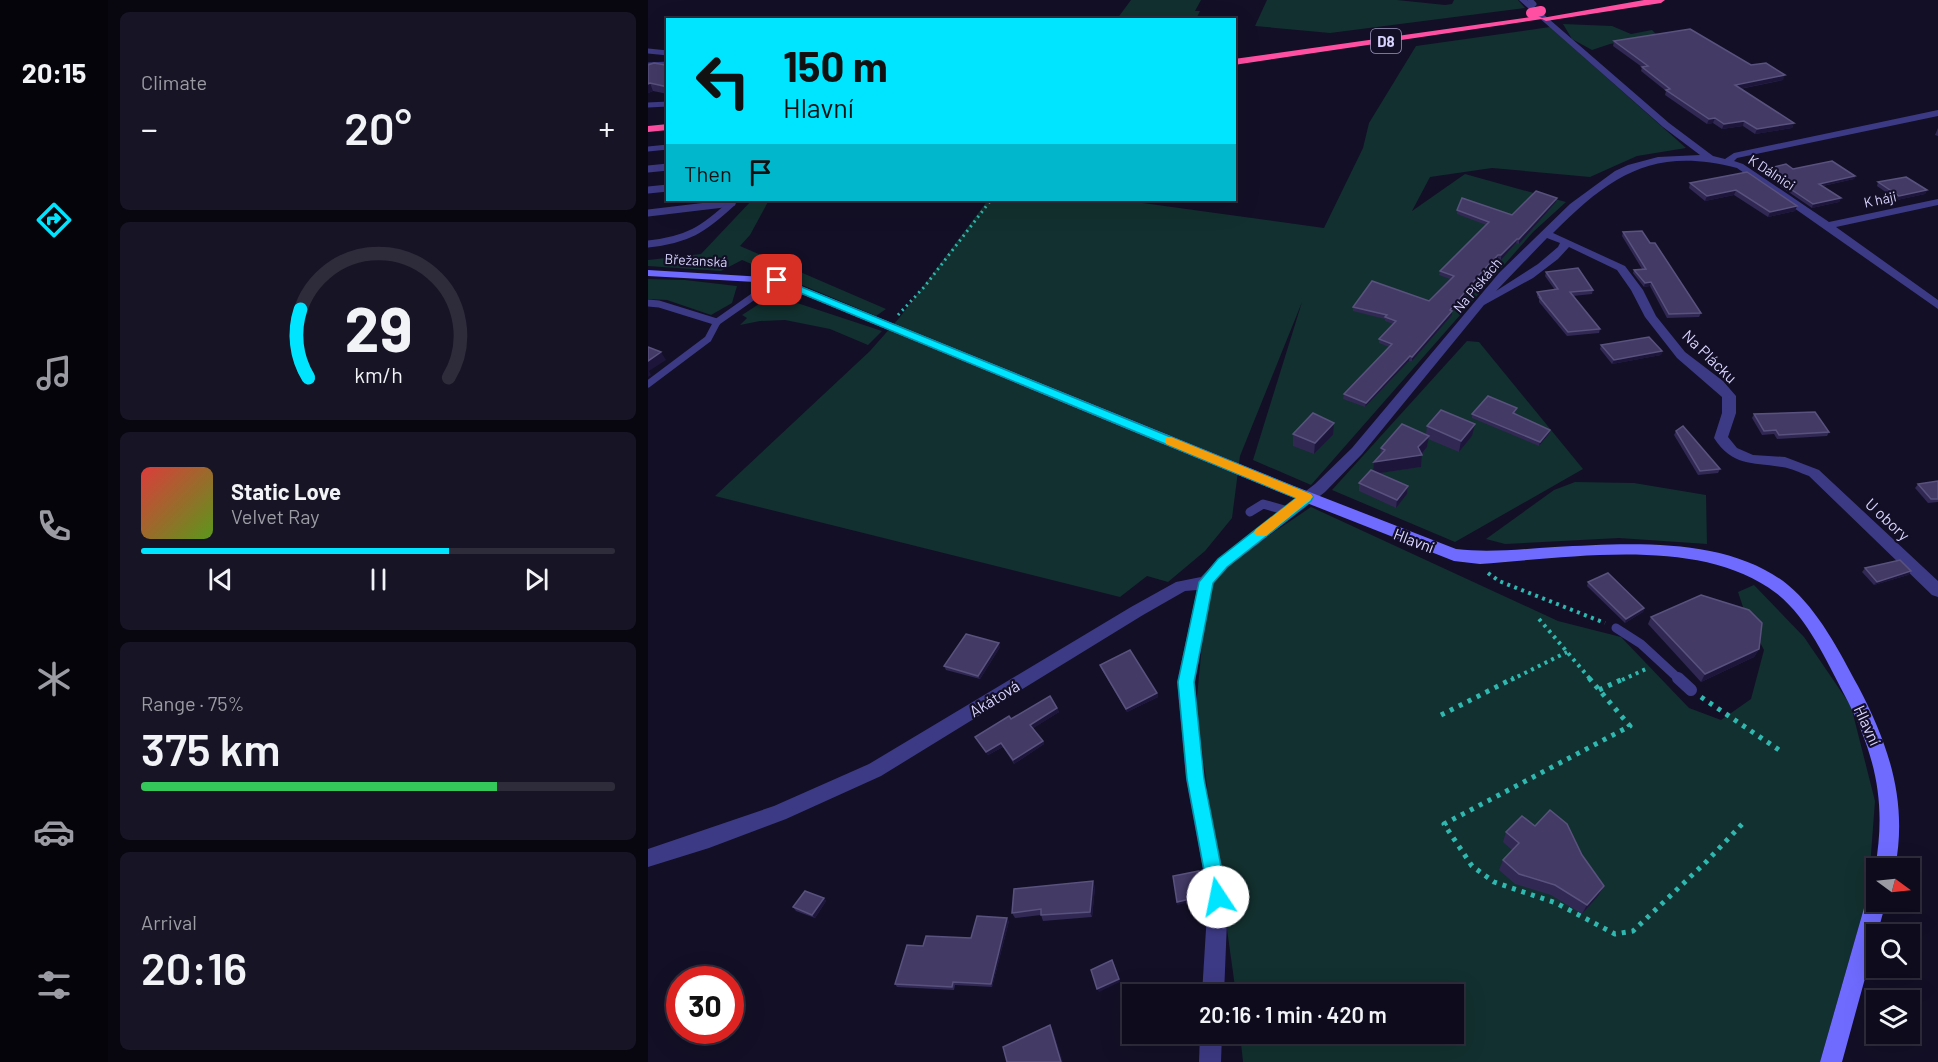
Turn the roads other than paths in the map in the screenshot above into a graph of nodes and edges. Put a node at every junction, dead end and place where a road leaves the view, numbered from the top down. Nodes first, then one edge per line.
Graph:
1 (1523, 0) edge
2 (1612, 0) edge
3 (1661, 0) edge
4 (1537, 12) edge
5 (648, 51) edge
6 (666, 53) edge
7 (1236, 53) edge
8 (1236, 62) edge
9 (666, 64) edge
10 (648, 65) edge
11 (666, 104) edge
12 (648, 105) edge
13 (1938, 112) edge
14 (666, 118) edge
15 (648, 120) edge
16 (666, 127) edge
17 (648, 129) edge
18 (666, 147) edge
19 (648, 149) edge
20 (1710, 158) junction
21 (1728, 162) junction
22 (666, 167) edge
23 (648, 169) edge
24 (666, 188) edge
25 (648, 190) edge
26 (734, 201) edge
27 (1938, 202) edge
28 (648, 213) edge
29 (1827, 226) junction
30 (1547, 234) junction
31 (1566, 242) junction
32 (648, 244) edge
33 (648, 273) edge
34 (777, 280) junction
35 (1482, 302) junction
36 (648, 303) edge
37 (1938, 305) edge
38 (717, 322) junction
39 (648, 384) edge
40 (1814, 473) joint
41 (1307, 497) junction
42 (1250, 512) dead end
43 (1288, 512) junction
44 (1206, 582) junction
45 (1938, 591) edge
46 (1616, 628) road end
47 (1691, 690) road end
48 (648, 858) edge
49 (1887, 858) edge
50 (1873, 912) edge
51 (1214, 984) edge
52 (1209, 1044) edge
53 (1206, 1060) edge
54 (1831, 1062) edge

1 - 4 street, K Dálnici
2 - 4 highway, D8
3 - 4 highway, D8
4 - 7 highway, D8
4 - 8 highway, D8
4 - 20 street, K Dálnici
5 - 6 lane
9 - 10 lane
11 - 12 lane
13 - 21 street
14 - 15 highway
16 - 17 highway
18 - 19 lane
20 - 21 street, K Dálnici
20 - 30 street, Na Pískách
21 - 29 street, K Dálnici
22 - 23 lane
24 - 25 lane
26 - 28 lane
26 - 32 lane
27 - 29 street, K háji
29 - 37 street, K Dálnici
30 - 31 street, Na Plácku
30 - 35 street, Na Pískách
31 - 35 street
31 - 40 street, Na Plácku
33 - 34 street, Břežanská
34 - 38 lane
34 - 41 street, Hlavní
35 - 41 street, Na Pískách
36 - 38 lane
38 - 39 lane
40 - 45 street, U obory
41 - 43 street, Na Pískách
41 - 49 street, Hlavní
42 - 43 lane
43 - 44 street, Na Pískách
44 - 48 street, Akátová
44 - 51 street
46 - 47 lane
50 - 54 street
52 - 53 street

